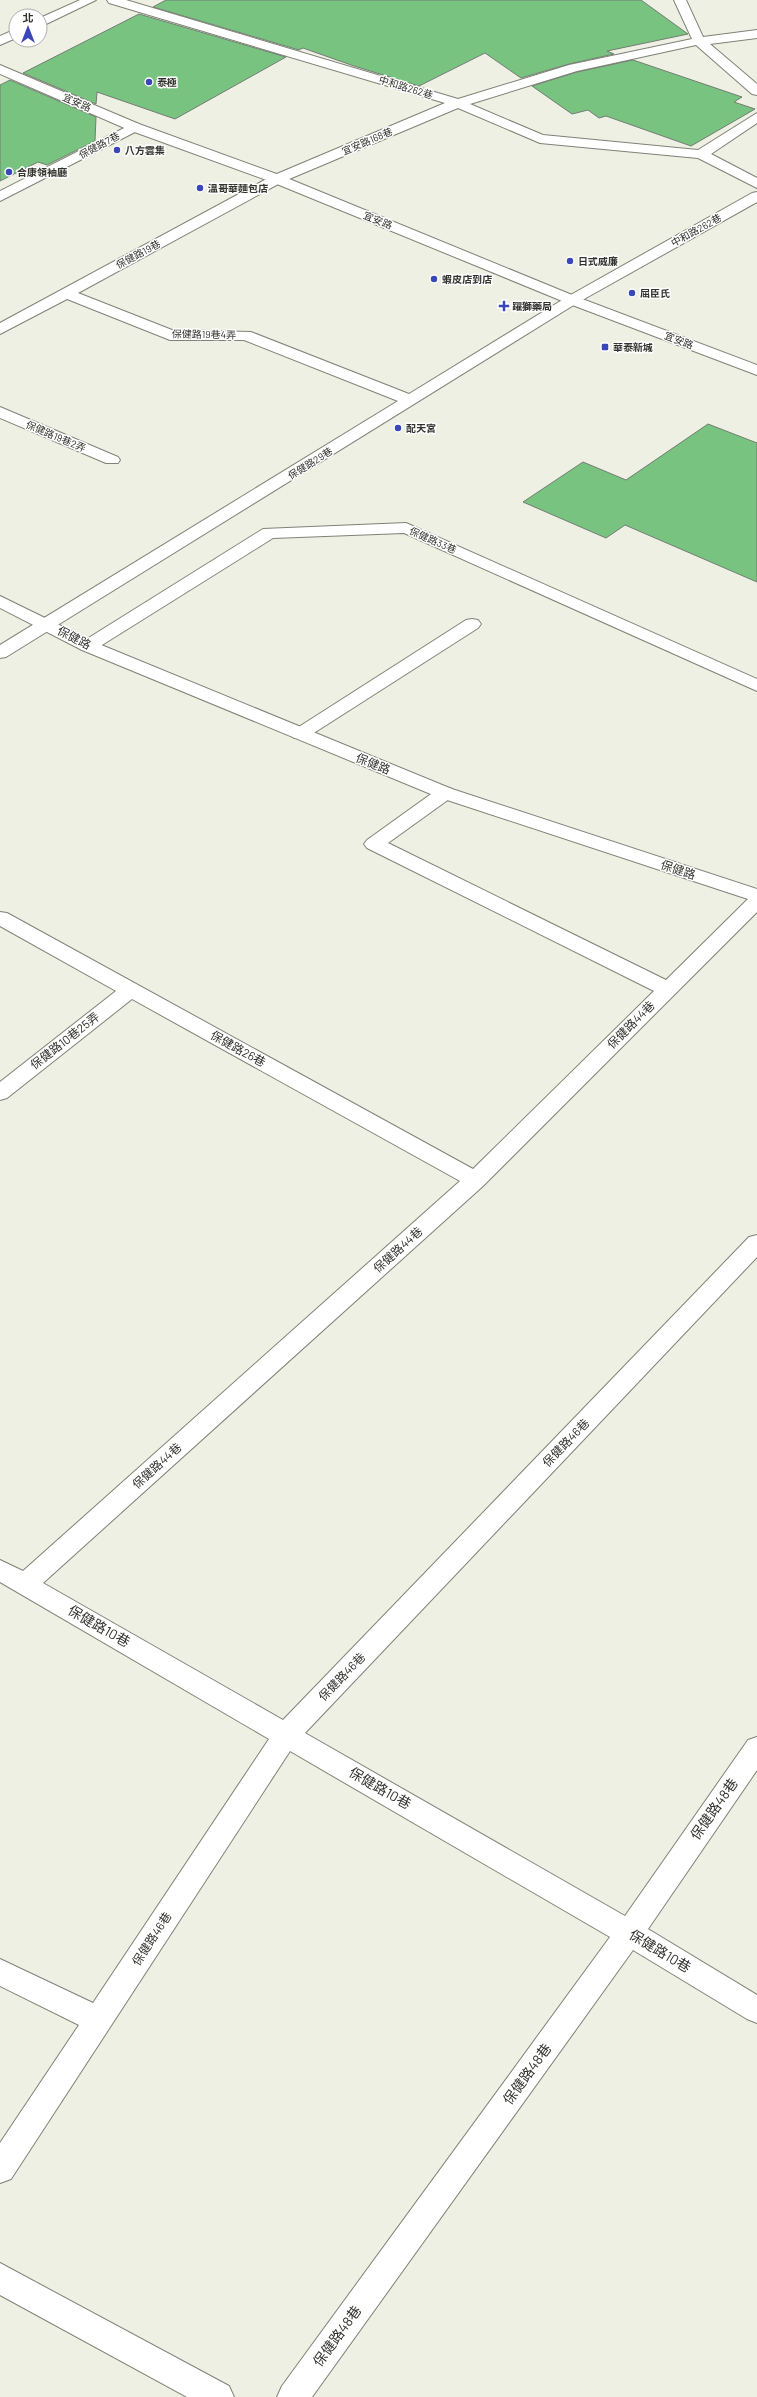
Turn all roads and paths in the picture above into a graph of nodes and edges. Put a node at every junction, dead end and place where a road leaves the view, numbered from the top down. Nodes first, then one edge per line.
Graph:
1 (90, 0) edge
2 (113, 0) edge
3 (680, 0) edge
4 (48, 19) edge
5 (757, 34) edge
6 (699, 41) junction
7 (0, 69) edge
8 (757, 91) edge
9 (458, 103) junction
10 (757, 117) edge
11 (134, 127) junction
12 (701, 154) junction
13 (277, 179) junction
14 (757, 184) edge
15 (0, 196) edge
16 (757, 196) edge
17 (65, 293) junction
18 (572, 300) junction
19 (0, 329) edge
20 (757, 370) edge
21 (410, 400) junction
22 (0, 412) edge
23 (112, 460) dead end
24 (0, 601) edge
25 (46, 624) junction
26 (472, 624) dead end
27 (88, 646) junction
28 (0, 653) edge
29 (757, 686) edge
30 (300, 734) junction
31 (445, 793) junction
32 (757, 896) edge
33 (757, 902) edge
34 (0, 918) edge
35 (668, 989) junction
36 (130, 990) junction
37 (0, 1093) edge
38 (475, 1180) junction
39 (757, 1244) edge
40 (0, 1570) edge
41 (25, 1584) junction
42 (287, 1734) junction
43 (757, 1748) edge
44 (629, 1932) junction
45 (0, 1972) edge
46 (757, 2010) edge
47 (99, 2020) junction
48 (0, 2169) edge
49 (0, 2278) edge
50 (218, 2397) edge
51 (293, 2397) edge

1 - 4 street
2 - 9 street, 中和路262巷
3 - 6 street
5 - 6 street, 宜安路168巷
6 - 8 street
6 - 9 street, 宜安路168巷
7 - 11 street, 宜安路
9 - 12 street, 中和路262巷
9 - 13 street, 宜安路168巷
10 - 12 street
11 - 13 street, 宜安路
11 - 15 street, 保健路7巷
12 - 14 street, 中和路262巷
13 - 17 street, 保健路19巷
13 - 18 street, 宜安路
16 - 18 street, 中和路262巷
17 - 19 street, 保健路19巷
17 - 21 street, 保健路19巷4弄
18 - 20 street, 宜安路
18 - 21 street, 保健路29巷
21 - 25 street, 保健路29巷
22 - 23 street, 保健路19巷2弄
24 - 25 street, 保健路
25 - 27 street, 保健路
25 - 28 street, 保健路29巷
26 - 30 street
27 - 29 street, 保健路33巷
27 - 30 street, 保健路
30 - 31 street, 保健路
31 - 32 street, 保健路
31 - 35 street
33 - 35 street, 保健路44巷
34 - 36 street, 保健路26巷
35 - 38 street, 保健路44巷
36 - 37 street, 保健路10巷25弄
36 - 38 street, 保健路26巷
38 - 41 street, 保健路44巷
39 - 42 street, 保健路46巷
40 - 41 street, 保健路10巷
41 - 42 street, 保健路10巷
42 - 44 street, 保健路10巷
42 - 47 street, 保健路46巷
43 - 44 street, 保健路48巷
44 - 46 street, 保健路10巷
44 - 51 street, 保健路48巷
45 - 47 street
47 - 48 street, 保健路46巷
49 - 50 street

